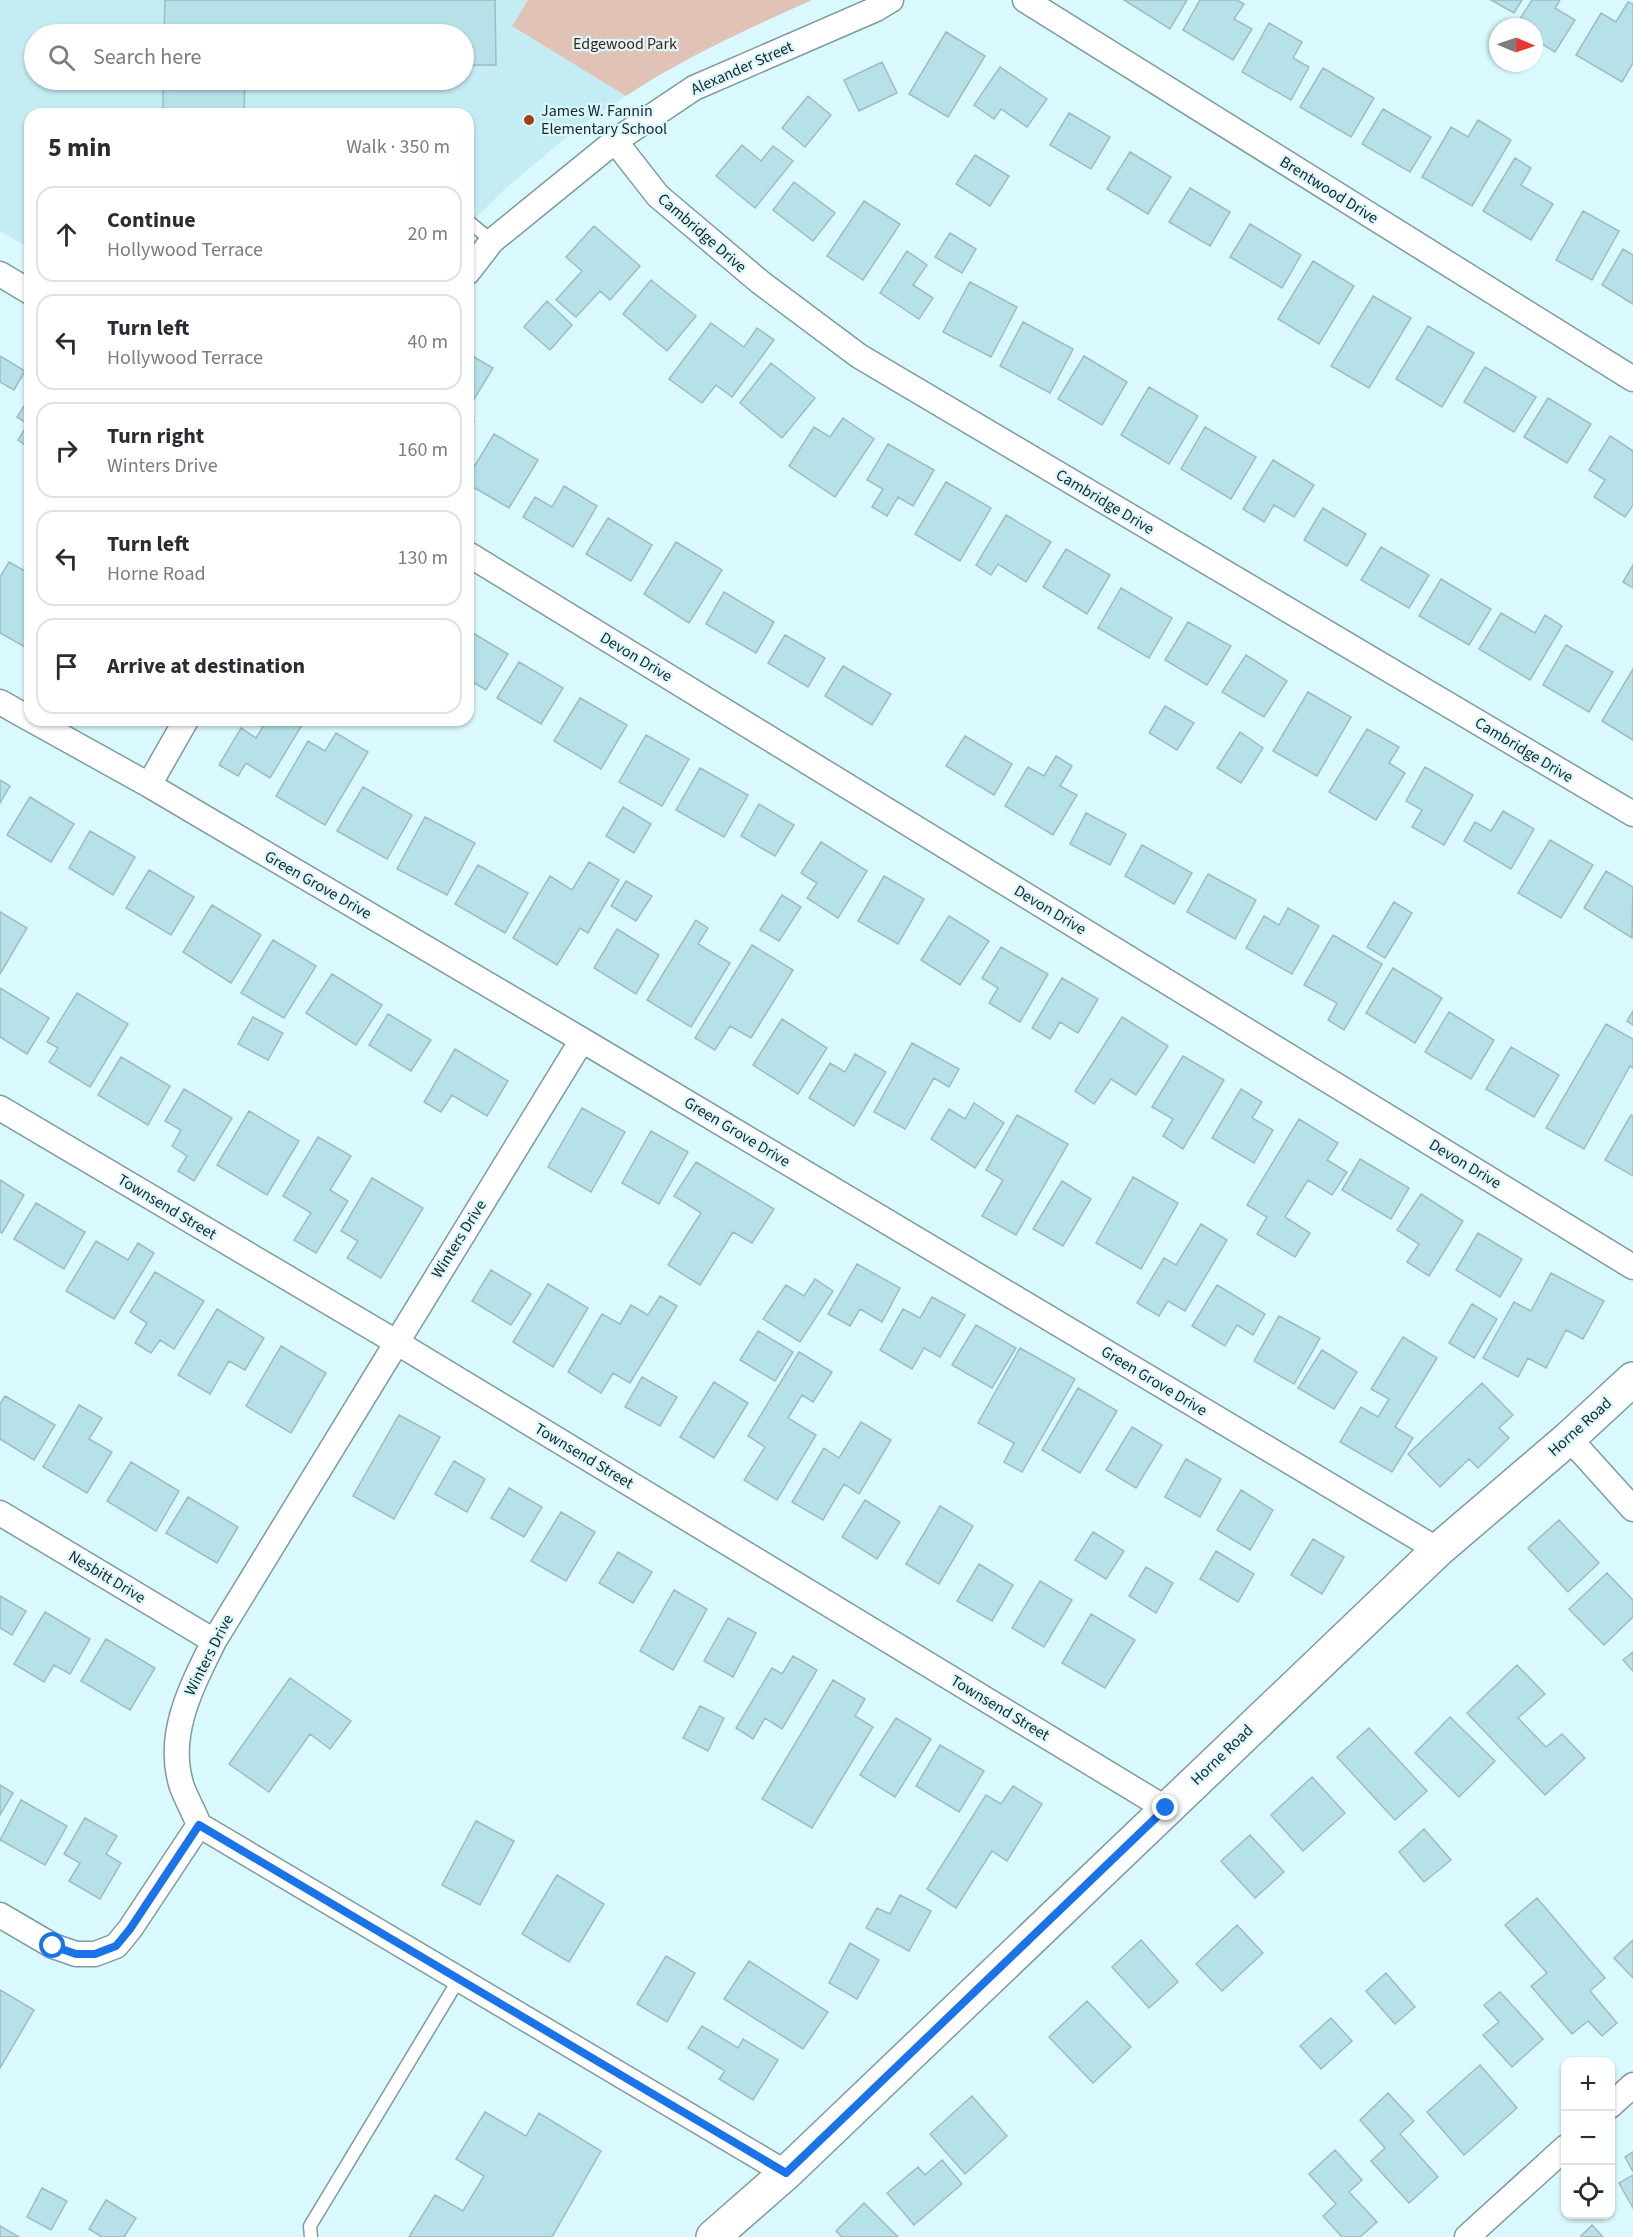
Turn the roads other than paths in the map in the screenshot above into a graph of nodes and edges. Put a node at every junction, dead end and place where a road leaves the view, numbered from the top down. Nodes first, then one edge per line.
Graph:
1 (891, 0) edge
2 (1025, 0) edge
3 (615, 141) junction
4 (474, 226) edge
5 (492, 241) junction
6 (474, 264) edge
7 (0, 274) edge
8 (24, 288) edge
9 (1633, 379) edge
10 (474, 558) edge
11 (0, 702) edge
12 (24, 715) edge
13 (44, 726) edge
14 (183, 726) edge
15 (149, 785) junction
16 (1633, 814) edge
17 (582, 1040) junction
18 (0, 1108) edge
19 (1633, 1267) edge
20 (396, 1342) junction
21 (1633, 1379) edge
22 (1569, 1438) junction
23 (1633, 1509) edge
24 (0, 1513) edge
25 (1438, 1550) junction
26 (213, 1641) junction
27 (1166, 1808) junction
28 (199, 1825) junction
29 (0, 1915) edge
30 (459, 1979) junction
31 (1633, 2085) edge
32 (1615, 2102) edge
33 (1561, 2152) edge
34 (786, 2173) junction
35 (311, 2237) edge
36 (713, 2237) edge
37 (1467, 2237) edge

1 - 3 street, Alexander Street
2 - 9 street, Brentwood Drive
3 - 5 street, Alexander Street
3 - 16 street, Cambridge Drive
4 - 5 lane
5 - 6 street, Alexander Street
7 - 8 street
10 - 19 street, Devon Drive
11 - 12 street, Green Grove Drive
13 - 15 street, Green Grove Drive
14 - 15 street
15 - 17 street, Green Grove Drive
17 - 20 street, Winters Drive
17 - 25 street, Green Grove Drive
18 - 20 street, Townsend Street
20 - 26 street, Winters Drive
20 - 27 street, Townsend Street
21 - 22 main road, Horne Road
22 - 23 street
22 - 25 main road, Horne Road
24 - 26 street, Nesbitt Drive
25 - 27 main road, Horne Road
26 - 28 street, Winters Drive
27 - 34 main road, Horne Road
28 - 29 street
28 - 30 street
30 - 34 street
30 - 35 lane
31 - 32 street
33 - 37 street
34 - 36 main road, Horne Road

